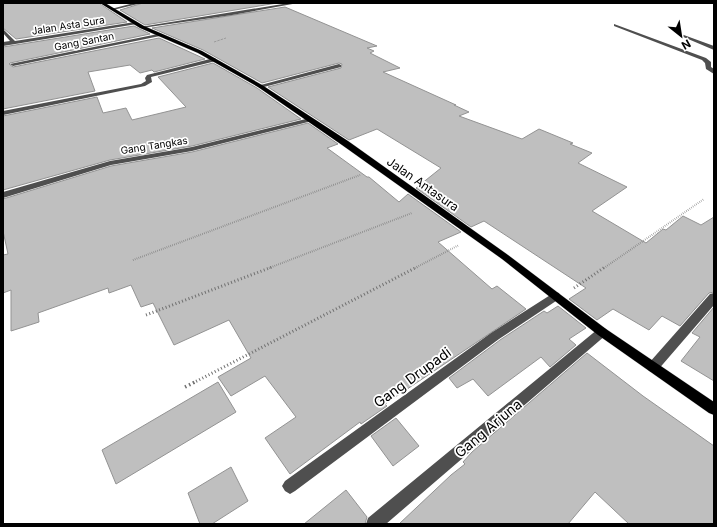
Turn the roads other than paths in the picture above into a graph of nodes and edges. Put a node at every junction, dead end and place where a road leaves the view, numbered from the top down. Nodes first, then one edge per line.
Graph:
1 (102, 3) edge
2 (140, 3) edge
3 (281, 3) edge
4 (296, 3) edge
5 (287, 5) junction
6 (113, 9) junction
7 (138, 25) junction
8 (616, 25) dead end
9 (3, 30) edge
10 (158, 35) junction
11 (683, 35) dead end
12 (14, 43) junction
13 (3, 44) edge
14 (714, 48) edge
15 (214, 60) junction
16 (13, 64) dead end
17 (339, 66) dead end
18 (714, 72) edge
19 (260, 86) junction
20 (3, 113) edge
21 (310, 120) junction
22 (3, 195) edge
23 (555, 296) junction
24 (714, 297) edge
25 (602, 332) junction
26 (653, 367) junction
27 (714, 409) edge
28 (290, 486) dead end
29 (374, 524) edge

1 - 6 main road, Jalan Antasura
2 - 6 street
3 - 5 street
4 - 5 street, Jalan Asta Sura
5 - 7 street, Jalan Asta Sura
6 - 7 main road, Jalan Antasura
7 - 10 main road, Jalan Antasura
7 - 12 street, Jalan Asta Sura
8 - 18 street
9 - 12 street
10 - 15 main road, Jalan Antasura
10 - 16 street, Gang Santan
11 - 14 street
12 - 13 street, Jalan Asta Sura
15 - 19 main road, Jalan Antasura
15 - 20 street
17 - 19 street
19 - 21 main road, Jalan Antasura
21 - 22 street, Gang Tangkas
21 - 23 main road, Jalan Antasura
23 - 25 main road, Jalan Antasura
23 - 28 street, Gang Drupadi
24 - 26 street
25 - 26 main road, Jalan Antasura
25 - 29 street, Gang Arjuna
26 - 27 main road, Jalan Antasura

